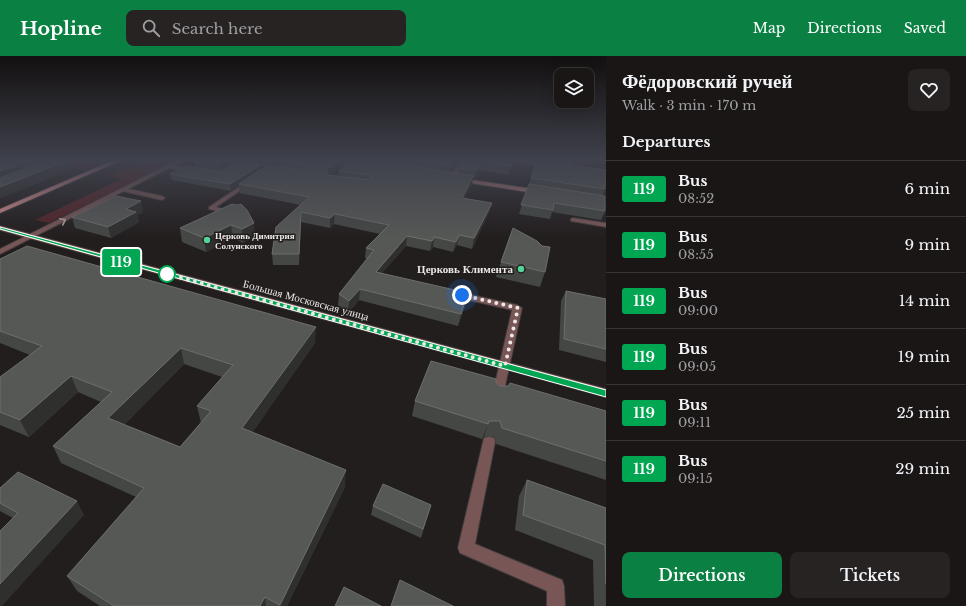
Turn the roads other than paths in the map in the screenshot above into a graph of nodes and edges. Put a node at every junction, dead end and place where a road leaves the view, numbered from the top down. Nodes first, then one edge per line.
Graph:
1 (60, 186) edge
2 (133, 186) edge
3 (244, 186) edge
4 (496, 186) edge
5 (124, 190) junction
6 (544, 193) edge
7 (162, 198) dead end
8 (0, 211) edge
9 (239, 216) edge
10 (573, 220) edge
11 (606, 226) edge
12 (0, 228) edge
13 (30, 237) junction
14 (0, 252) edge
15 (447, 292) edge
16 (505, 366) junction
17 (606, 393) edge
18 (498, 397) edge
19 (489, 442) dead end
20 (556, 606) edge

1 - 8 main road
2 - 5 street
3 - 9 street
4 - 6 street
5 - 7 street
13 -> 5 street
10 - 11 street
12 - 13 street, Большая Московская улица
13 - 14 street
13 - 16 street, Большая Московская улица
15 - 16 street
16 - 17 street, Большая Московская улица
16 - 18 street
19 - 20 street

